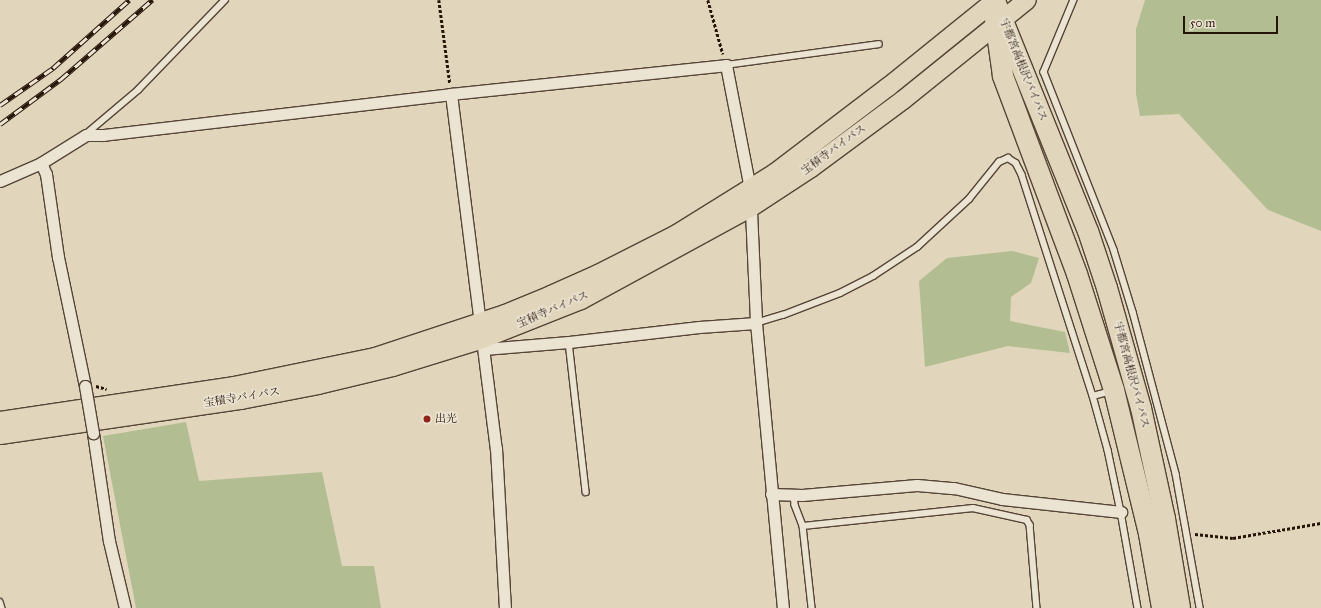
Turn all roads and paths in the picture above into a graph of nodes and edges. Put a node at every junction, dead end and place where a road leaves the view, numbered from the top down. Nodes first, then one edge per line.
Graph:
1 (225, 0) edge
2 (439, 0) edge
3 (708, 0) edge
4 (1027, 0) edge
5 (1074, 0) edge
6 (995, 1) edge
7 (998, 23) junction
8 (879, 44) dead end
9 (726, 64) junction
10 (451, 94) junction
11 (86, 135) junction
12 (41, 163) junction
13 (0, 181) edge
14 (750, 189) junction
15 (750, 208) junction
16 (756, 323) junction
17 (482, 337) junction
18 (569, 342) junction
19 (88, 385) junction
20 (1114, 390) junction
21 (111, 391) dead end
22 (1093, 396) junction
23 (0, 421) edge
24 (0, 435) edge
25 (586, 492) dead end
26 (771, 494) junction
27 (794, 495) junction
28 (1121, 512) junction
29 (1321, 523) edge
30 (803, 526) junction
31 (1187, 532) junction
32 (0, 602) edge
33 (2, 608) edge
34 (125, 608) edge
35 (505, 608) edge
36 (783, 608) edge
37 (812, 608) edge
38 (1037, 608) edge
39 (1138, 608) edge
40 (1162, 608) edge
41 (1180, 608) edge
42 (1200, 608) edge

1 - 11 lane
2 - 10 path
3 - 9 path
4 - 7 main road, 宝積寺バイパス
5 - 31 lane
6 - 7 highway, 宇都宮高根沢バイパス
6 - 14 main road, 宝積寺バイパス
7 - 15 main road, 宝積寺バイパス
7 - 20 highway, 宇都宮高根沢バイパス
7 - 41 highway, 宇都宮高根沢バイパス
8 - 9 lane
9 - 10 street
9 - 14 street
10 - 11 street
10 - 17 street
11 - 12 street
12 - 13 street
12 - 19 street
14 - 15 street
14 - 17 main road, 宝積寺バイパス
15 - 16 street
15 - 17 main road, 宝積寺バイパス
16 - 18 street
16 - 22 lane
16 - 26 street
17 - 18 street
17 - 23 main road, 宝積寺バイパス
17 - 24 main road, 宝積寺バイパス
17 - 35 street
18 - 25 lane
19 - 21 path
19 - 34 street, bridge
20 - 22 lane
20 - 40 highway, 宇都宮高根沢バイパス
22 - 28 lane
26 - 27 street
26 - 36 street
27 - 28 street
27 - 30 lane
28 - 39 lane
29 - 31 path
30 - 37 lane
30 - 38 lane
31 - 42 lane
32 - 33 lane

